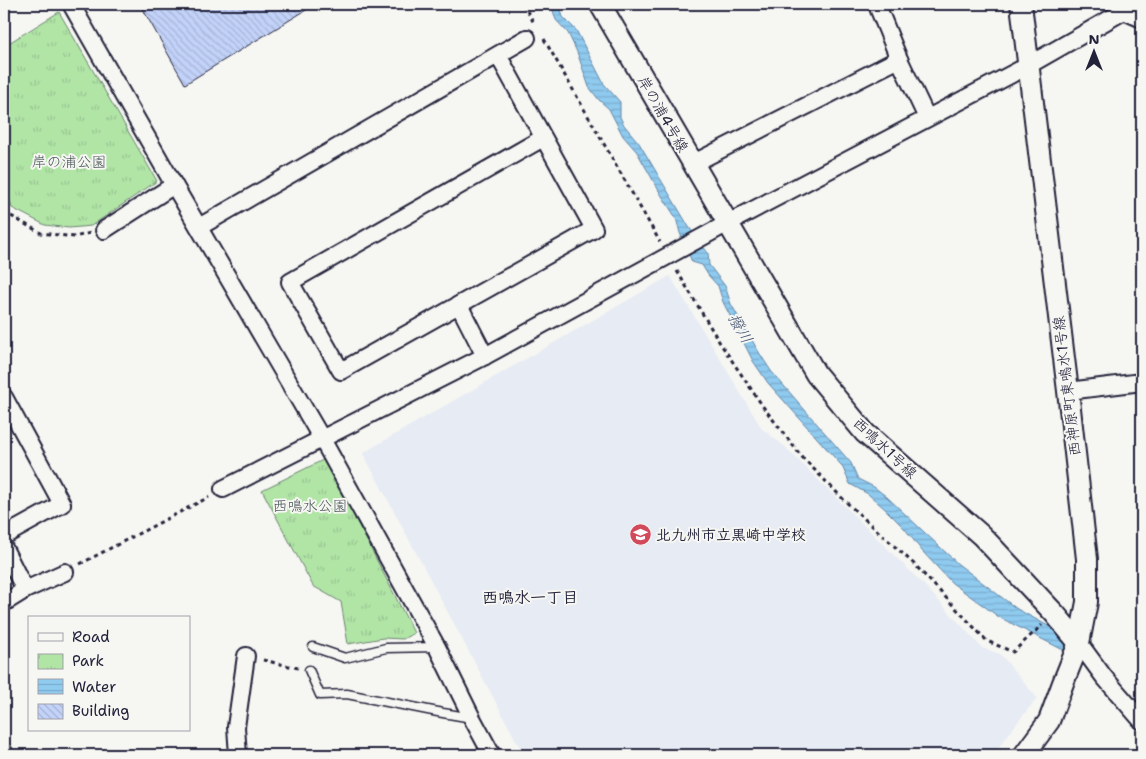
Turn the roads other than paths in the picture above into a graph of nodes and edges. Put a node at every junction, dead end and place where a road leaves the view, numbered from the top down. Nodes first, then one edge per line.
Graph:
1 (72, 4) edge
2 (600, 4) edge
3 (877, 4) edge
4 (1021, 4) edge
5 (1130, 7) edge
6 (1142, 19) edge
7 (536, 35) road end
8 (498, 55) junction
9 (899, 59) junction
10 (1029, 65) junction
11 (927, 118) junction
12 (544, 138) junction
13 (692, 164) junction
14 (174, 185) junction
15 (723, 226) junction
16 (199, 228) junction
17 (104, 230) road end
18 (459, 305) junction
19 (485, 356) junction
20 (1142, 382) edge
21 (1068, 392) junction
22 (4, 399) edge
23 (322, 439) junction
24 (223, 490) road end
25 (4, 536) edge
26 (4, 548) edge
27 (65, 572) road end
28 (25, 590) junction
29 (4, 603) edge
30 (1079, 644) junction
31 (313, 647) dead end
32 (436, 647) junction
33 (246, 656) road end
34 (308, 670) road end
35 (472, 718) junction
36 (1142, 721) edge
37 (238, 755) edge
38 (492, 755) edge
39 (1024, 755) edge

1 - 14 street
2 - 13 street, 岸の浦4号線
3 - 9 street
4 - 10 street, 西神原町東鳴水1号線
5 - 6 street
5 - 10 street
7 - 8 street
8 - 12 street
8 - 16 street
9 - 11 street
9 - 13 street
10 - 11 street
10 - 21 street, 西神原町東鳴水1号線
11 - 15 street
12 - 18 street
12 - 18 street
13 - 15 street, 岸の浦4号線
14 - 16 street
14 - 17 street
15 - 19 street
15 - 30 street, 西鳴水1号線
16 - 23 street
18 - 19 street
19 - 23 street
20 - 21 street
21 - 30 street, 西神原町東鳴水1号線
22 - 25 street
23 - 24 street
23 - 32 street
26 - 28 street
27 - 28 street
28 - 29 street
30 - 36 street
30 - 39 street, 西神原町東鳴水1号線
31 - 32 lane
32 - 35 street
33 - 37 street
34 - 35 lane
35 - 38 street

